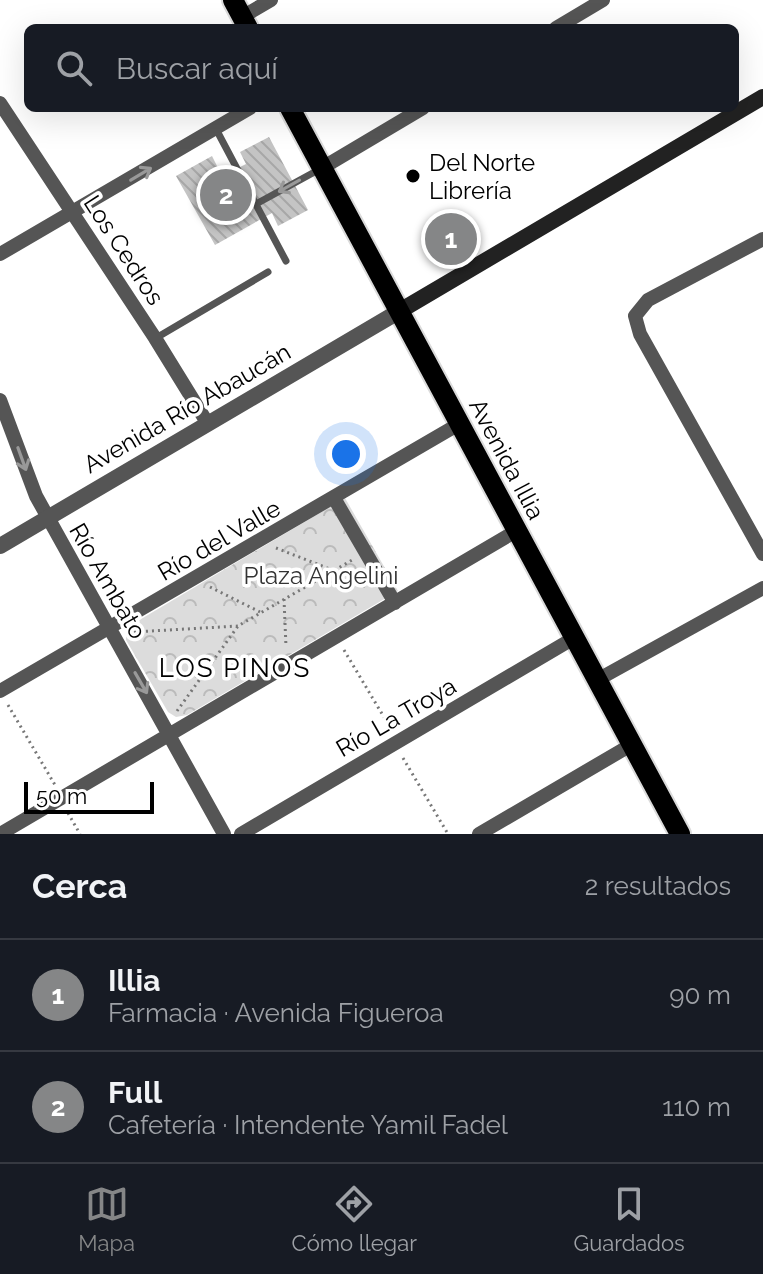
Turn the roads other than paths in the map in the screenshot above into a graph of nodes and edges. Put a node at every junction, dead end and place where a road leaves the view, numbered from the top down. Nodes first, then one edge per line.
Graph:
1 (271, 0) edge
2 (603, 0) edge
3 (241, 15) edge
4 (563, 24) edge
5 (763, 97) edge
6 (0, 103) edge
7 (739, 111) edge
8 (244, 112) edge
9 (292, 112) edge
10 (416, 112) edge
11 (738, 112) edge
12 (216, 129) junction
13 (322, 168) junction
14 (256, 204) junction
15 (73, 214) junction
16 (763, 239) edge
17 (0, 254) edge
18 (286, 261) dead end
19 (268, 272) dead end
20 (398, 312) junction
21 (155, 338) junction
22 (0, 400) edge
23 (208, 424) junction
24 (459, 424) junction
25 (334, 498) junction
26 (47, 518) junction
27 (516, 531) junction
28 (0, 546) edge
29 (763, 554) edge
30 (763, 588) edge
31 (392, 597) junction
32 (111, 629) junction
33 (574, 638) junction
34 (597, 680) junction
35 (0, 691) edge
36 (170, 735) junction
37 (631, 745) junction
38 (0, 834) edge
39 (224, 834) edge
40 (241, 834) edge
41 (480, 834) edge
42 (680, 834) edge

1 - 3 street
2 - 4 street
5 - 7 main road
6 - 15 street, Los Cedros
8 - 12 street
9 - 13 main road, Avenida Illia
10 - 13 street
11 - 20 main road
12 - 14 lane
15 -> 12 street
13 -> 14 lane
13 - 20 main road, Avenida Illia
14 - 18 lane
15 - 17 street
15 - 21 street, Los Cedros
16 - 29 street
19 - 21 lane
20 - 23 street, Avenida Río Abaucán
20 - 24 main road, Avenida Illia
21 - 23 street, Los Cedros
22 -> 26 street, Río Ambato
23 - 26 street, Avenida Río Abaucán
24 - 25 street, Río del Valle
24 - 27 main road, Avenida Illia
25 - 31 street
25 - 32 street, Río del Valle
26 - 28 street, Avenida Río Abaucán
26 - 32 street, Río Ambato
27 - 31 street
27 - 33 main road, Avenida Illia
30 - 34 street
31 - 36 street
32 - 35 street, Río del Valle
32 -> 36 street, Río Ambato
33 - 34 main road, Avenida Illia
33 - 40 street, Río La Troya
34 - 37 main road, Avenida Illia
36 - 38 street
36 - 39 street, Río Ambato
37 - 41 street
37 - 42 main road, Avenida Illia

